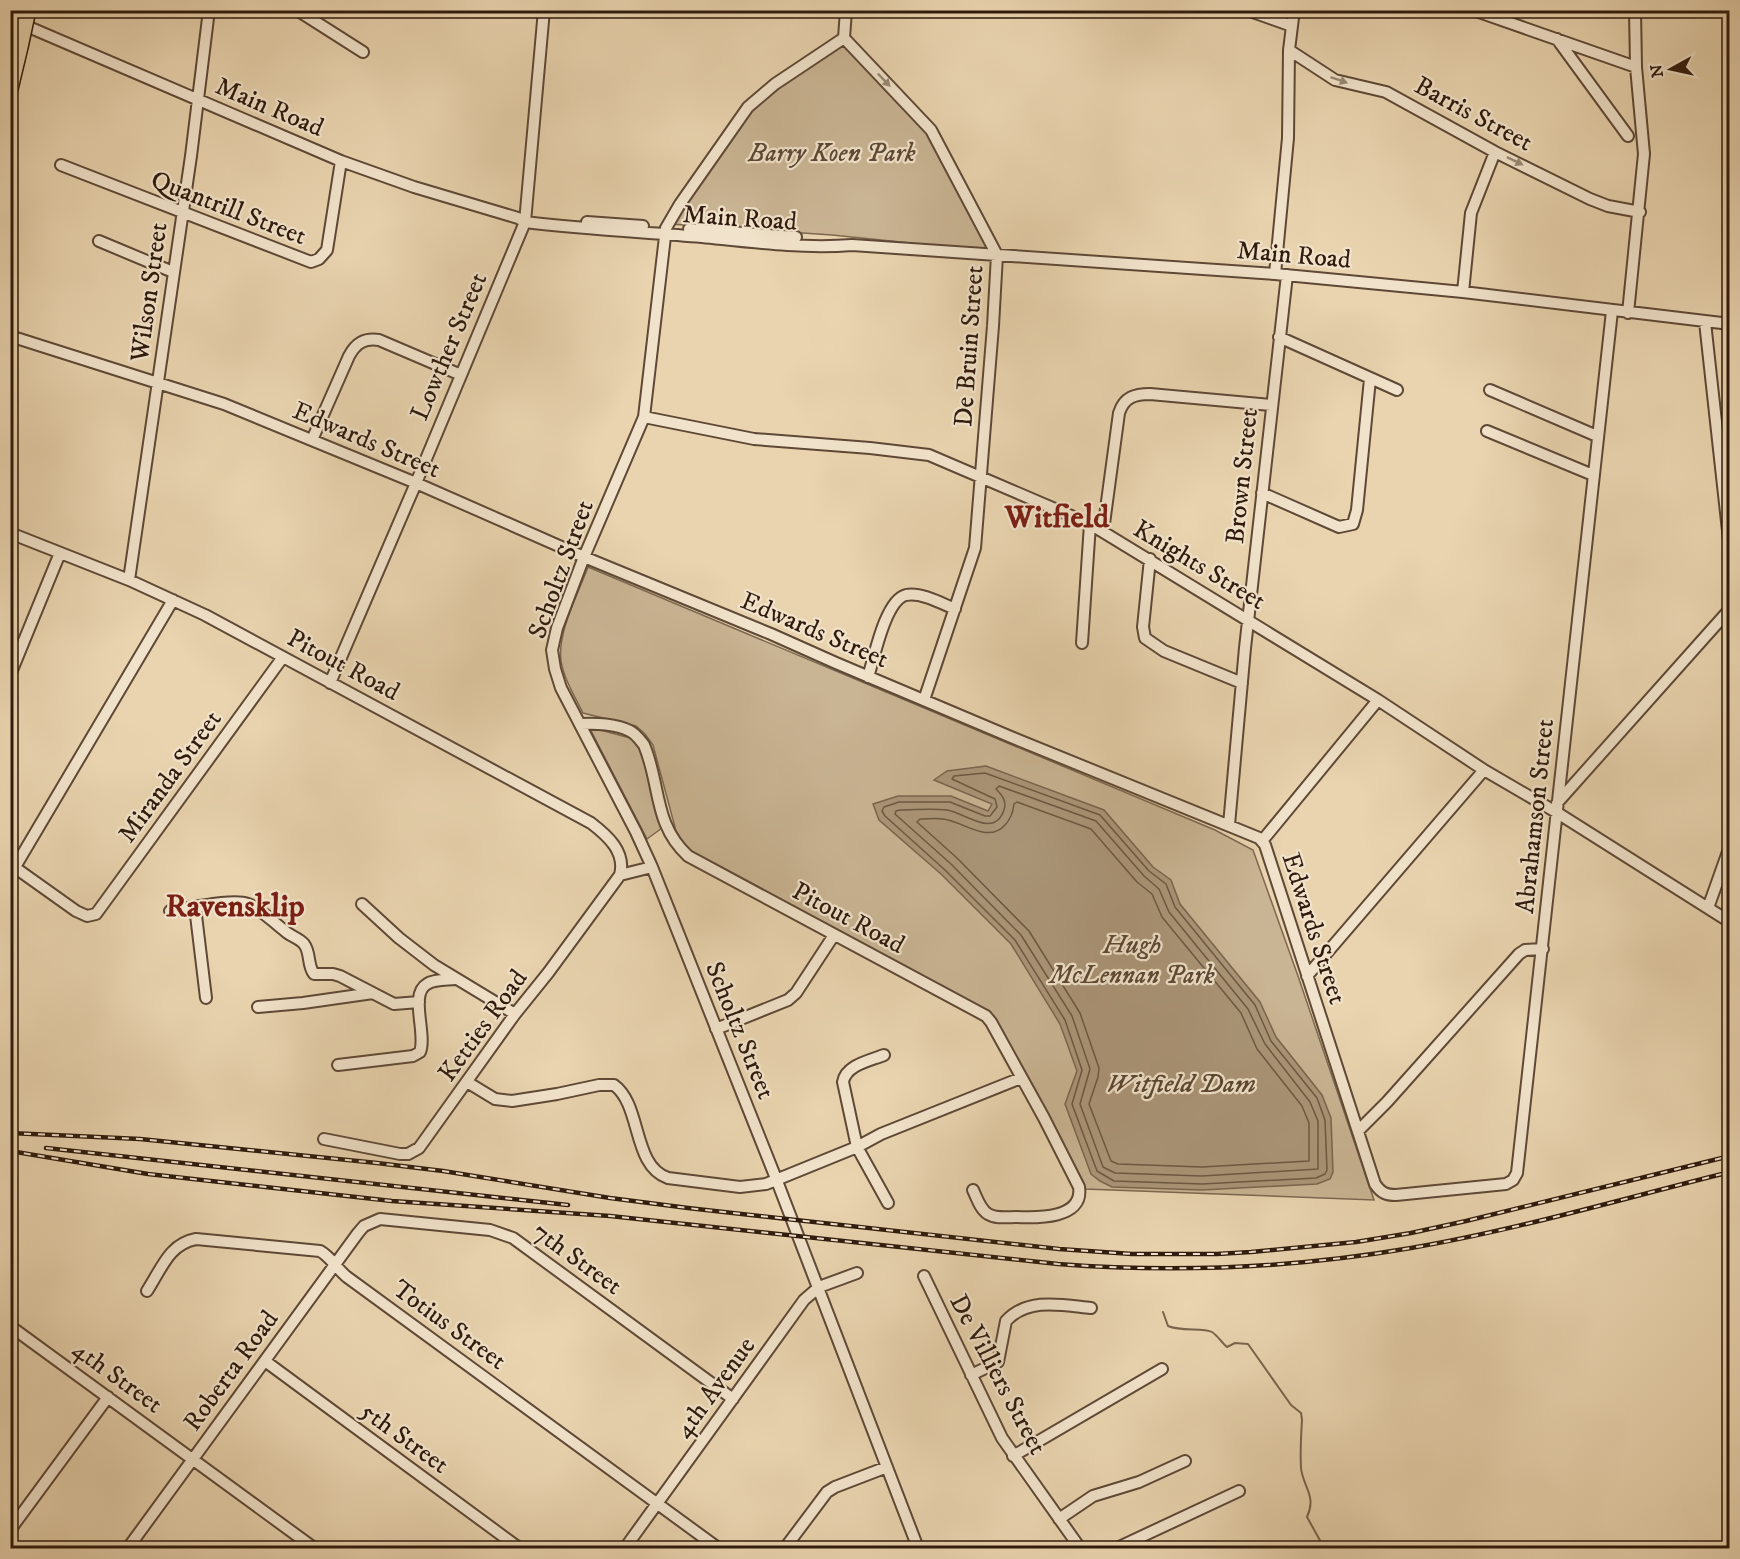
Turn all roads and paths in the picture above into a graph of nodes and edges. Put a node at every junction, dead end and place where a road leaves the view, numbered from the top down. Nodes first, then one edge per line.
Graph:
1 (28, 10) edge
2 (209, 10) edge
3 (297, 10) edge
4 (544, 10) edge
5 (846, 10) edge
6 (1246, 10) edge
7 (1294, 10) edge
8 (1473, 10) edge
9 (1635, 10) edge
10 (10, 19) edge
11 (1292, 26) junction
12 (844, 38) junction
13 (1557, 39) junction
14 (1289, 50) junction
15 (363, 52) dead end
16 (1636, 67) junction
17 (10, 89) edge
18 (197, 100) junction
19 (1628, 136) dead end
20 (1495, 152) junction
21 (341, 161) junction
22 (62, 165) dead end
23 (1640, 212) junction
24 (183, 213) junction
25 (523, 219) junction
26 (665, 231) junction
27 (99, 242) dead end
28 (997, 255) junction
29 (173, 272) junction
30 (1275, 274) junction
31 (1287, 275) junction
32 (1463, 292) junction
33 (1612, 311) junction
34 (1730, 312) edge
35 (1628, 313) junction
36 (1705, 322) junction
37 (1729, 324) edge
38 (10, 336) edge
39 (1280, 337) junction
40 (461, 375) junction
41 (1370, 379) junction
42 (158, 383) junction
43 (1397, 390) dead end
44 (1490, 390) dead end
45 (1272, 405) junction
46 (644, 417) junction
47 (1487, 431) dead end
48 (1597, 436) junction
49 (312, 440) junction
50 (1593, 475) junction
51 (981, 479) junction
52 (416, 483) junction
53 (1262, 493) junction
54 (1089, 524) junction
55 (1104, 531) junction
56 (10, 533) edge
57 (1730, 549) edge
58 (60, 552) junction
59 (584, 557) junction
60 (1149, 560) junction
61 (129, 580) junction
62 (173, 600) junction
63 (955, 609) junction
64 (1730, 609) edge
65 (1249, 620) junction
66 (1082, 643) dead end
67 (283, 657) junction
68 (10, 675) edge
69 (868, 677) junction
70 (330, 682) junction
71 (1242, 683) junction
72 (924, 700) junction
73 (1378, 700) junction
74 (581, 724) junction
75 (1484, 770) junction
76 (1556, 807) junction
77 (1229, 825) junction
78 (1262, 841) junction
79 (1730, 846) edge
80 (13, 866) edge
81 (652, 867) junction
82 (620, 875) junction
83 (362, 904) dead end
84 (195, 907) junction
85 (1708, 908) junction
86 (170, 911) dead end
87 (1730, 922) edge
88 (834, 935) junction
89 (1543, 949) junction
90 (1307, 976) junction
91 (455, 979) junction
92 (373, 993) junction
93 (206, 998) dead end
94 (419, 1002) junction
95 (258, 1007) dead end
96 (515, 1014) junction
97 (716, 1029) junction
98 (884, 1055) dead end
99 (338, 1065) dead end
100 (1021, 1078) junction
101 (467, 1082) junction
102 (1359, 1130) junction
103 (324, 1139) dead end
104 (857, 1147) junction
105 (777, 1181) junction
106 (1375, 1184) joint
107 (973, 1190) dead end
108 (888, 1203) dead end
109 (372, 1221) joint
110 (334, 1264) junction
111 (857, 1273) dead end
112 (924, 1276) dead end
113 (819, 1287) junction
114 (147, 1291) dead end
115 (1091, 1308) dead end
116 (10, 1326) edge
117 (265, 1361) junction
118 (1162, 1369) dead end
119 (971, 1375) junction
120 (108, 1396) junction
121 (733, 1399) junction
122 (1013, 1456) junction
123 (194, 1459) junction
124 (1185, 1461) dead end
125 (887, 1467) junction
126 (1239, 1491) dead end
127 (656, 1505) junction
128 (1059, 1519) junction
129 (10, 1530) edge
130 (128, 1548) edge
131 (315, 1548) edge
132 (519, 1548) edge
133 (625, 1548) edge
134 (718, 1548) edge
135 (785, 1548) edge
136 (918, 1548) edge
137 (1080, 1548) edge
138 (1117, 1548) edge

1 - 17 highway, bridge
2 - 18 street, Wilson Street
3 - 15 street
4 - 25 street, Lowther Street
5 - 12 street
6 - 11 street
7 - 11 street
8 - 13 street
9 - 16 street
10 - 18 street, Main Road
11 - 14 street
12 - 26 street, Scholtz Street
12 -> 28 street, De Bruin Street
13 - 16 street
13 - 19 street
14 -> 20 street, Barris Street
14 - 30 street
16 - 23 street
18 - 21 street, Main Road
18 - 24 street, Wilson Street
20 -> 23 street, Barris Street
20 - 32 street
21 - 24 street, Quantrill Street
21 - 25 street, Main Road
22 - 24 street, Quantrill Street
23 - 35 street
24 - 29 street, Wilson Street
25 - 26 street, Main Road
25 - 40 street, Lowther Street
26 - 28 street, Main Road
26 - 46 street, Scholtz Street
27 - 29 street
28 - 30 street, Main Road
28 - 51 street, De Bruin Street
29 - 42 street, Wilson Street
30 - 31 street, Main Road
31 - 32 street, Main Road
31 - 39 street, Brown Street
32 - 33 street, Main Road
33 - 35 street, Main Road
33 - 48 street, Abrahamson Street
34 - 37 street
35 - 36 street, Main Road
36 - 37 street, Main Road
36 - 57 street
38 - 42 street, Edwards Street
39 - 41 street
39 - 45 street, Brown Street
40 - 49 street
40 - 52 street, Lowther Street
41 - 43 street
41 - 53 street
42 - 49 street, Edwards Street
42 - 61 street, Wilson Street
44 - 48 street
45 - 53 street, Brown Street
45 - 55 street
46 - 51 street, Knights Street
46 - 59 street, Scholtz Street
47 - 50 street
48 - 50 street, Abrahamson Street
49 - 52 street, Edwards Street
50 - 76 street, Abrahamson Street
51 - 54 street, Knights Street
51 - 63 street, De Bruin Street
52 - 59 street, Edwards Street
52 - 70 street, Lowther Street
53 - 65 street, Brown Street
54 - 55 street, Knights Street
54 - 66 street
55 - 60 street, Knights Street
56 - 58 street, Pitout Road
58 - 61 street, Pitout Road
58 - 68 street
59 - 69 street, Edwards Street
59 - 74 street, Scholtz Street
60 - 65 street, Knights Street
60 - 71 street
61 - 62 street, Pitout Road
62 - 67 street, Pitout Road
62 - 80 street
63 - 69 street
63 - 72 street, De Bruin Street
64 - 76 street
65 - 71 street, Brown Street
65 - 73 street, Knights Street
67 - 70 street, Pitout Road
67 - 80 street, Miranda Street
69 - 72 street, Edwards Street
70 - 82 street, Pitout Road
71 - 77 street, Brown Street
72 - 77 street, Edwards Street
73 - 75 street, Knights Street
73 - 78 street
74 - 81 street, Scholtz Street
74 - 88 street, Pitout Road
75 - 76 street, Knights Street
75 - 90 street
76 - 85 street, Knights Street
76 - 89 street, Abrahamson Street
77 - 78 street, Edwards Street
78 - 90 street, Edwards Street
79 - 85 street
81 - 82 street
81 - 97 street, Scholtz Street
82 - 96 street, Ketties Road
83 - 91 street
84 - 86 street
84 - 92 street
84 - 93 street
85 - 87 street, Knights Street
88 - 97 street
88 - 100 street, Pitout Road
89 - 102 street
89 - 106 street, Abrahamson Street
90 - 102 street, Edwards Street
91 - 94 street
91 - 96 street
92 - 94 street
92 - 95 street
94 - 99 street
96 - 101 street, Ketties Road
97 - 105 street, Scholtz Street
98 - 104 street
100 - 104 street
100 - 107 street, Pitout Road
101 - 103 street, Ketties Road
101 - 105 street
102 - 106 street, Edwards Street
104 - 105 street
104 - 108 street
105 - 113 street, Scholtz Street
109 - 110 street, Roberta Road
109 - 121 street, 7th Street
110 - 114 street, Totius Street
110 - 117 street, Roberta Road
110 - 127 street, Totius Street
111 - 113 street, 4th Avenue
112 - 119 street, De Villiers Street
113 - 121 street, 4th Avenue
113 - 125 street, Scholtz Street
115 - 119 street
116 - 120 street, 4th Street
117 - 123 street, Roberta Road
117 - 132 street, 5th Street
118 - 122 street
119 - 122 street, De Villiers Street
120 - 123 street, 4th Street
120 - 129 street
121 - 127 street, 4th Avenue
122 - 128 street, De Villiers Street
123 - 130 street, Roberta Road
123 - 131 street, 4th Street
124 - 128 street
125 - 135 street
125 - 136 street, Scholtz Street
126 - 138 street
127 - 133 street, 4th Avenue
127 - 134 street, Totius Street
128 - 137 street, De Villiers Street

